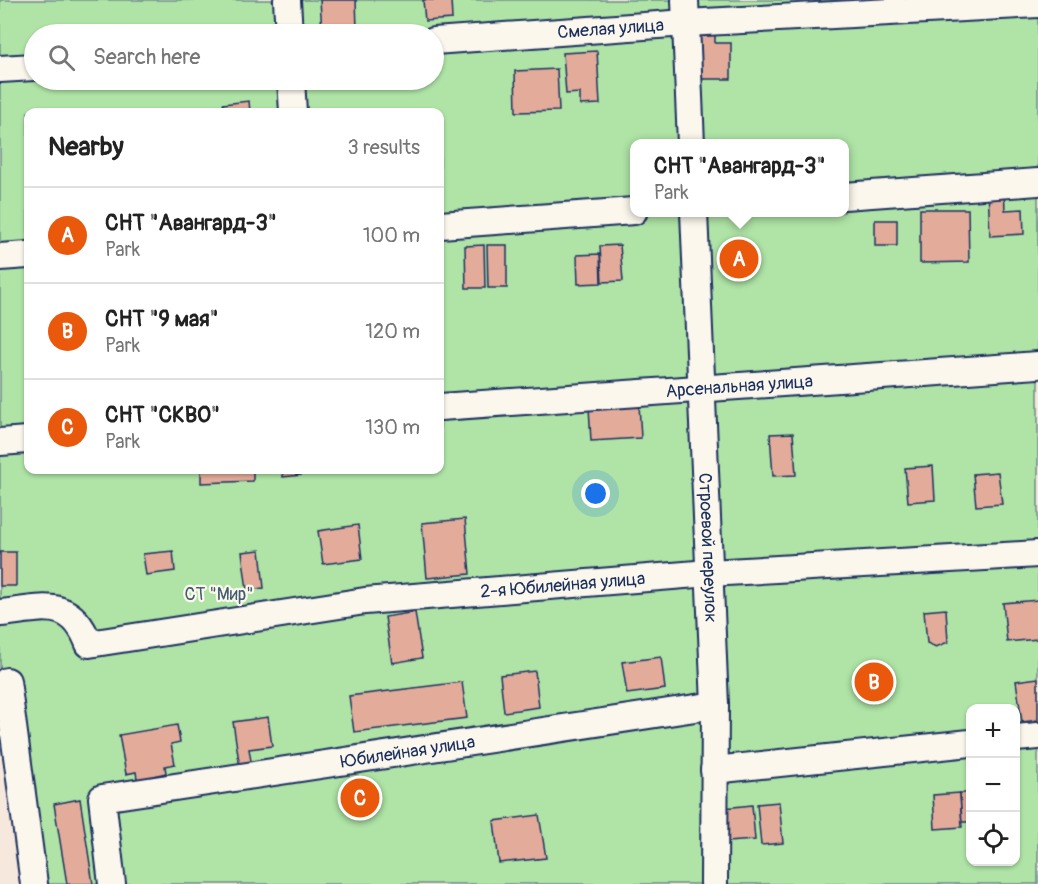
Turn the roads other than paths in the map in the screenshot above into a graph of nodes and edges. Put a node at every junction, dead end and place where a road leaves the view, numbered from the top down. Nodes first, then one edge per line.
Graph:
1 (287, 0) edge
2 (1038, 4) edge
3 (685, 11) edge
4 (288, 24) edge
5 (444, 40) edge
6 (24, 68) edge
7 (0, 69) edge
8 (292, 90) edge
9 (293, 108) edge
10 (691, 139) edge
11 (1038, 182) edge
12 (849, 196) edge
13 (630, 211) edge
14 (694, 217) edge
15 (444, 225) edge
16 (24, 255) edge
17 (0, 257) edge
18 (1038, 365) edge
19 (701, 390) junction
20 (444, 407) edge
21 (24, 440) edge
22 (0, 442) edge
23 (1038, 554) edge
24 (709, 573) junction
25 (0, 613) edge
26 (7, 681) dead end
27 (715, 705) junction
28 (1038, 736) edge
29 (1020, 738) edge
30 (966, 743) edge
31 (714, 770) junction
32 (34, 884) edge
33 (112, 884) edge
34 (714, 884) edge

1 - 4 lane
2 - 3 lane, Смелая улица
3 - 5 lane, Смелая улица
3 - 10 lane
6 - 7 lane
8 - 9 lane
11 - 12 lane
13 - 15 lane
14 - 19 lane, Строевой переулок
16 - 17 lane
18 - 19 lane, Арсенальная улица
19 - 20 lane, Арсенальная улица
19 - 24 lane, Строевой переулок
21 - 22 lane
23 - 24 lane, 2-я Юбилейная улица
24 - 25 lane, 2-я Юбилейная улица
24 - 27 lane, Строевой переулок
26 - 32 lane
27 - 31 lane, Строевой переулок
27 - 33 lane, Юбилейная улица
28 - 29 lane
30 - 31 lane
31 - 34 lane, Строевой переулок

